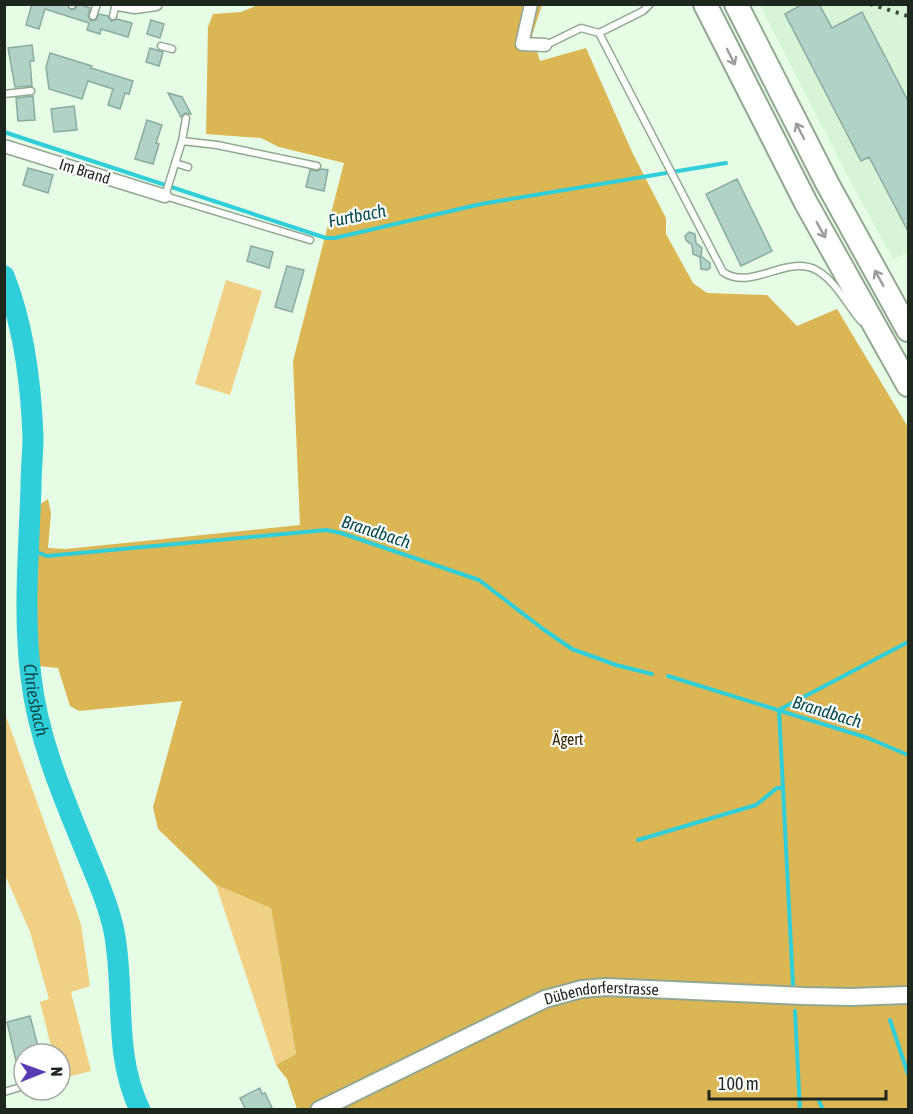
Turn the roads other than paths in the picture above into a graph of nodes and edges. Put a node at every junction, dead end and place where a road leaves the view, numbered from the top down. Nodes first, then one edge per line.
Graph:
1 (97, 4) edge
2 (156, 4) edge
3 (531, 4) edge
4 (650, 4) edge
5 (705, 4) edge
6 (736, 4) edge
7 (116, 8) edge
8 (93, 16) dead end
9 (599, 33) junction
10 (545, 45) joint
11 (161, 46) dead end
12 (172, 49) dead end
13 (31, 91) dead end
14 (4, 94) edge
15 (186, 118) dead end
16 (182, 141) junction
17 (4, 146) edge
18 (175, 163) junction
19 (316, 166) dead end
20 (188, 167) dead end
21 (166, 194) junction
22 (310, 240) dead end
23 (909, 330) edge
24 (904, 377) edge
25 (909, 995) edge
26 (319, 1110) edge

1 - 8 lane
2 - 7 street
3 - 10 street
4 - 9 lane
5 -> 24 highway
23 -> 6 highway
9 - 10 lane
9 - 24 lane
11 - 12 lane
13 - 14 lane
15 - 16 lane
16 - 18 lane
16 - 19 lane
17 - 21 street, Im Brand
18 - 20 lane
18 - 21 lane
21 - 22 lane
25 - 26 street, Dübendorferstrasse

